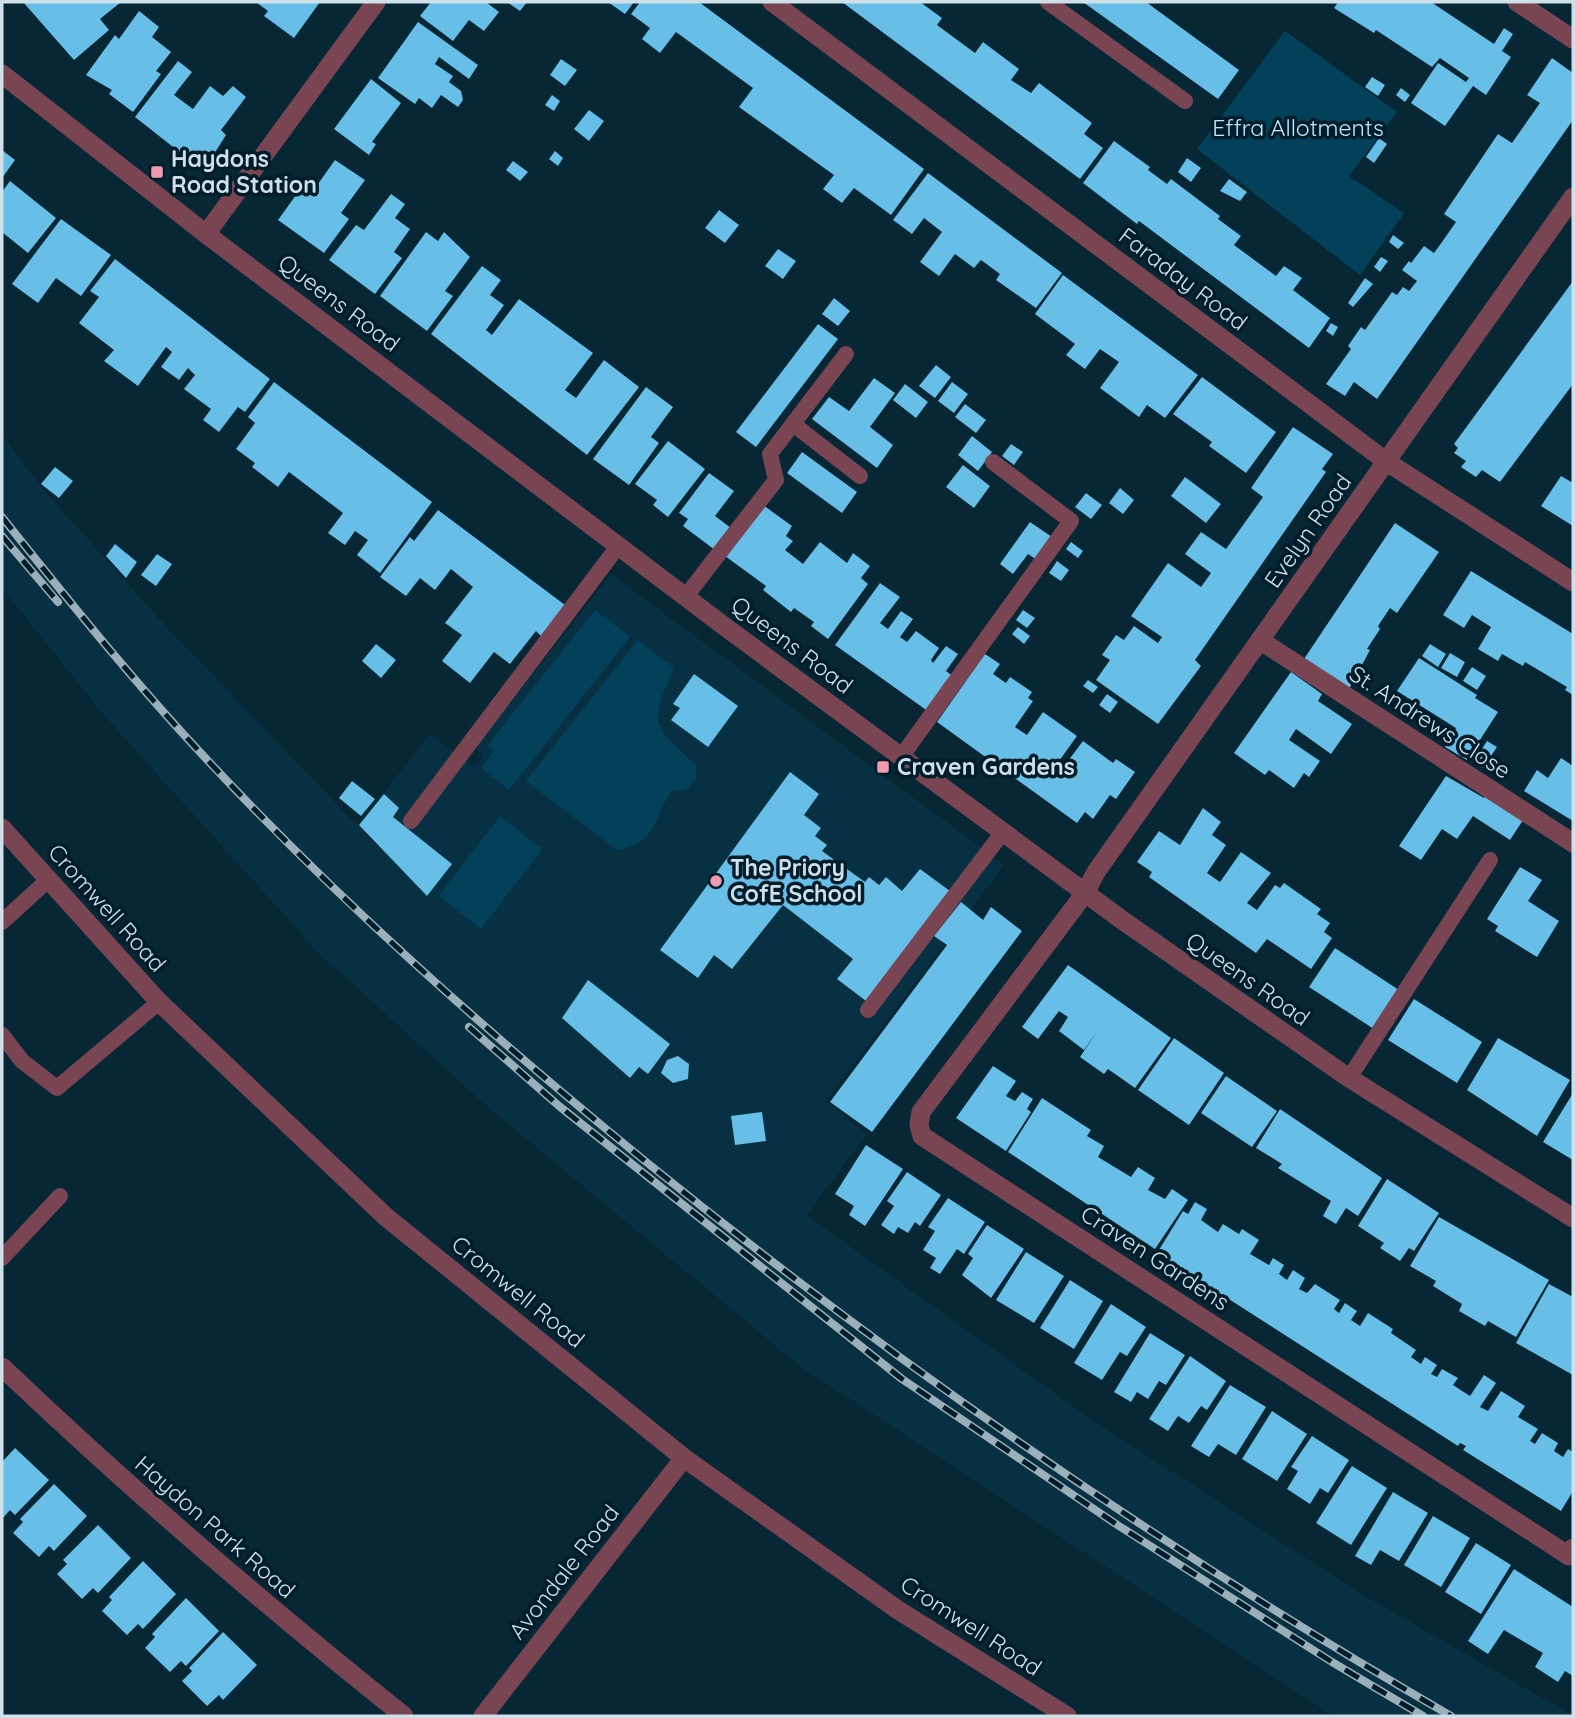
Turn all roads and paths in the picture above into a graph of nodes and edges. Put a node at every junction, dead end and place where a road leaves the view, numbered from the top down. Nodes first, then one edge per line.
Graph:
1 (376, 2) edge
2 (772, 2) edge
3 (1048, 2) edge
4 (1517, 2) edge
5 (1573, 39) edge
6 (3, 72) edge
7 (1185, 101) dead end
8 (1573, 197) edge
9 (206, 234) junction
10 (846, 354) dead end
11 (793, 424) junction
12 (993, 461) dead end
13 (1387, 462) junction
14 (860, 476) dead end
15 (619, 545) junction
16 (1573, 582) edge
17 (686, 596) junction
18 (1261, 641) junction
19 (901, 757) junction
20 (411, 821) dead end
21 (2, 828) edge
22 (1003, 832) junction
23 (1573, 843) edge
24 (1490, 860) dead end
25 (48, 880) junction
26 (1085, 893) junction
27 (2, 922) edge
28 (159, 1002) junction
29 (868, 1010) dead end
30 (2, 1035) edge
31 (1349, 1078) junction
32 (60, 1196) dead end
33 (1573, 1219) edge
34 (2, 1258) edge
35 (2, 1367) edge
36 (684, 1458) junction
37 (1572, 1554) edge
38 (404, 1716) edge
39 (483, 1716) edge
40 (1067, 1716) edge

1 - 9 street
2 - 13 street, Faraday Road
3 - 7 lane
4 - 5 street
6 - 9 street, Queens Road
8 - 13 street, Evelyn Road
9 - 15 street, Queens Road
10 - 11 lane
11 - 14 lane
11 - 17 lane
12 - 19 lane
13 - 16 street, Faraday Road
13 - 18 street, Evelyn Road
15 - 17 street, Queens Road
15 - 20 lane
17 - 19 street, Queens Road
18 - 23 street, St. Andrews Close
18 - 26 street, Evelyn Road
19 - 22 street, Queens Road
21 - 25 street, Cromwell Road
22 - 26 street, Queens Road
22 - 29 lane
24 - 31 lane
25 - 27 lane
25 - 28 street, Cromwell Road
26 - 31 street, Queens Road
26 - 37 street, Craven Gardens
28 - 30 lane
28 - 36 street, Cromwell Road
31 - 33 street, Queens Road
32 - 34 lane
35 - 38 street, Haydon Park Road
36 - 39 street, Avondale Road
36 - 40 street, Cromwell Road

